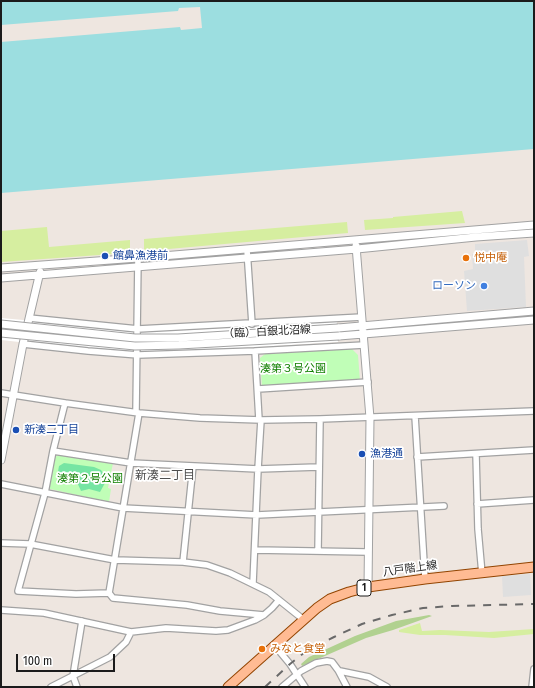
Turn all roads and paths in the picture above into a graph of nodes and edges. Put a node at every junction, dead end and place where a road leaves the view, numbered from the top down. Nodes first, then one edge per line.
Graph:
1 (534, 225) edge
2 (534, 233) edge
3 (356, 239) junction
4 (357, 249) junction
5 (247, 253) junction
6 (138, 262) junction
7 (42, 265) junction
8 (1, 268) edge
9 (40, 275) junction
10 (1, 278) edge
11 (534, 311) edge
12 (362, 317) junction
13 (29, 318) junction
14 (534, 320) edge
15 (1, 324) edge
16 (252, 324) junction
17 (363, 326) junction
18 (138, 329) junction
19 (1, 333) edge
20 (364, 334) junction
21 (23, 344) junction
22 (364, 344) junction
23 (255, 351) junction
24 (138, 355) junction
25 (368, 382) junction
26 (258, 389) junction
27 (1, 393) edge
28 (14, 395) junction
29 (65, 403) junction
30 (534, 411) edge
31 (138, 412) junction
32 (415, 416) junction
33 (370, 418) junction
34 (320, 419) junction
35 (260, 420) junction
36 (534, 450) edge
37 (53, 451) junction
38 (476, 454) junction
39 (417, 457) junction
40 (1, 460) edge
41 (131, 463) junction
42 (193, 466) junction
43 (318, 466) junction
44 (258, 469) junction
45 (1, 484) edge
46 (44, 493) junction
47 (534, 500) edge
48 (477, 504) junction
49 (444, 506) dead end
50 (421, 507) junction
51 (123, 508) junction
52 (369, 509) junction
53 (189, 511) junction
54 (319, 512) junction
55 (257, 515) junction
56 (1, 543) edge
57 (30, 544) junction
58 (255, 550) junction
59 (318, 551) junction
60 (368, 552) junction
61 (115, 560) junction
62 (183, 562) junction
63 (534, 567) edge
64 (482, 574) junction
65 (424, 579) junction
66 (254, 583) junction
67 (368, 587) junction
68 (109, 593) junction
69 (279, 600) junction
70 (1, 610) edge
71 (264, 615) junction
72 (304, 620) junction
73 (82, 621) junction
74 (131, 632) junction
75 (275, 646) junction
76 (534, 668) edge
77 (340, 671) junction
78 (296, 674) junction
79 (73, 676) junction
80 (51, 687) edge
81 (77, 687) edge
82 (228, 687) edge
83 (282, 687) edge
84 (305, 687) edge
85 (346, 687) edge
86 (387, 687) edge
87 (532, 687) edge

1 - 3 street
2 - 4 street
3 - 4 street
3 - 5 street
4 - 5 street
4 - 12 street
5 - 6 street
5 - 16 street
6 - 7 street
6 - 9 street
6 - 18 street
7 - 8 street
7 - 9 street
9 - 10 street
9 - 13 street
11 - 17 street, （臨）白銀北沼線
12 - 16 street
12 - 17 street
13 - 18 street
13 - 21 street
14 - 20 street, （臨）白銀北沼線
15 - 17 street, （臨）白銀北沼線, bridge
16 - 18 street
17 - 20 street
18 - 24 street
19 - 20 street, （臨）白銀北沼線, bridge
20 - 22 street
21 - 24 street
21 - 28 street
22 - 23 street
22 - 25 street
23 - 24 street
23 - 26 street
24 - 31 street
25 - 26 street
25 - 33 street
26 - 35 street
27 - 28 street
28 - 29 street
28 - 40 street
29 - 31 street
29 - 37 street
30 - 32 street
31 - 35 street
31 - 41 street
32 - 33 street
32 - 39 street
33 - 34 street
33 - 52 street
34 - 35 street
34 - 43 street
35 - 44 street
36 - 38 street
37 - 41 street
37 - 46 street
38 - 39 street
38 - 48 street
39 - 50 street
41 - 42 street
41 - 51 street
42 - 44 street
42 - 53 street
43 - 44 street
43 - 54 street
44 - 55 street
45 - 46 street
46 - 51 street
46 - 57 street
47 - 48 street
48 - 64 street
49 - 50 street
50 - 52 street
50 - 65 street
51 - 53 street
51 - 61 street
52 - 54 street
52 - 60 street
53 - 55 street
53 - 62 street
54 - 55 street
54 - 59 street
55 - 58 street
56 - 57 street
57 - 61 street
57 - 68 street
58 - 59 street
58 - 66 street
59 - 60 street
60 - 67 street
61 - 62 street
61 - 68 street
62 - 66 street
63 - 64 main road, 八戸階上線 / 1
64 - 65 main road, 八戸階上線 / 1
65 - 67 main road, 八戸階上線 / 1
66 - 69 street
67 - 72 main road, 八戸階上線 / 1
68 - 71 street
69 - 71 street
69 - 72 street
70 - 73 street
71 - 74 street
72 - 75 main road, 八戸階上線 / 1
73 - 74 street
73 - 79 street
74 - 79 street
75 - 78 street
75 - 82 main road, 八戸階上線 / 1
76 - 87 street
77 - 78 street
77 - 85 street
77 - 86 street
78 - 83 street
78 - 84 street
79 - 80 street
79 - 81 street

